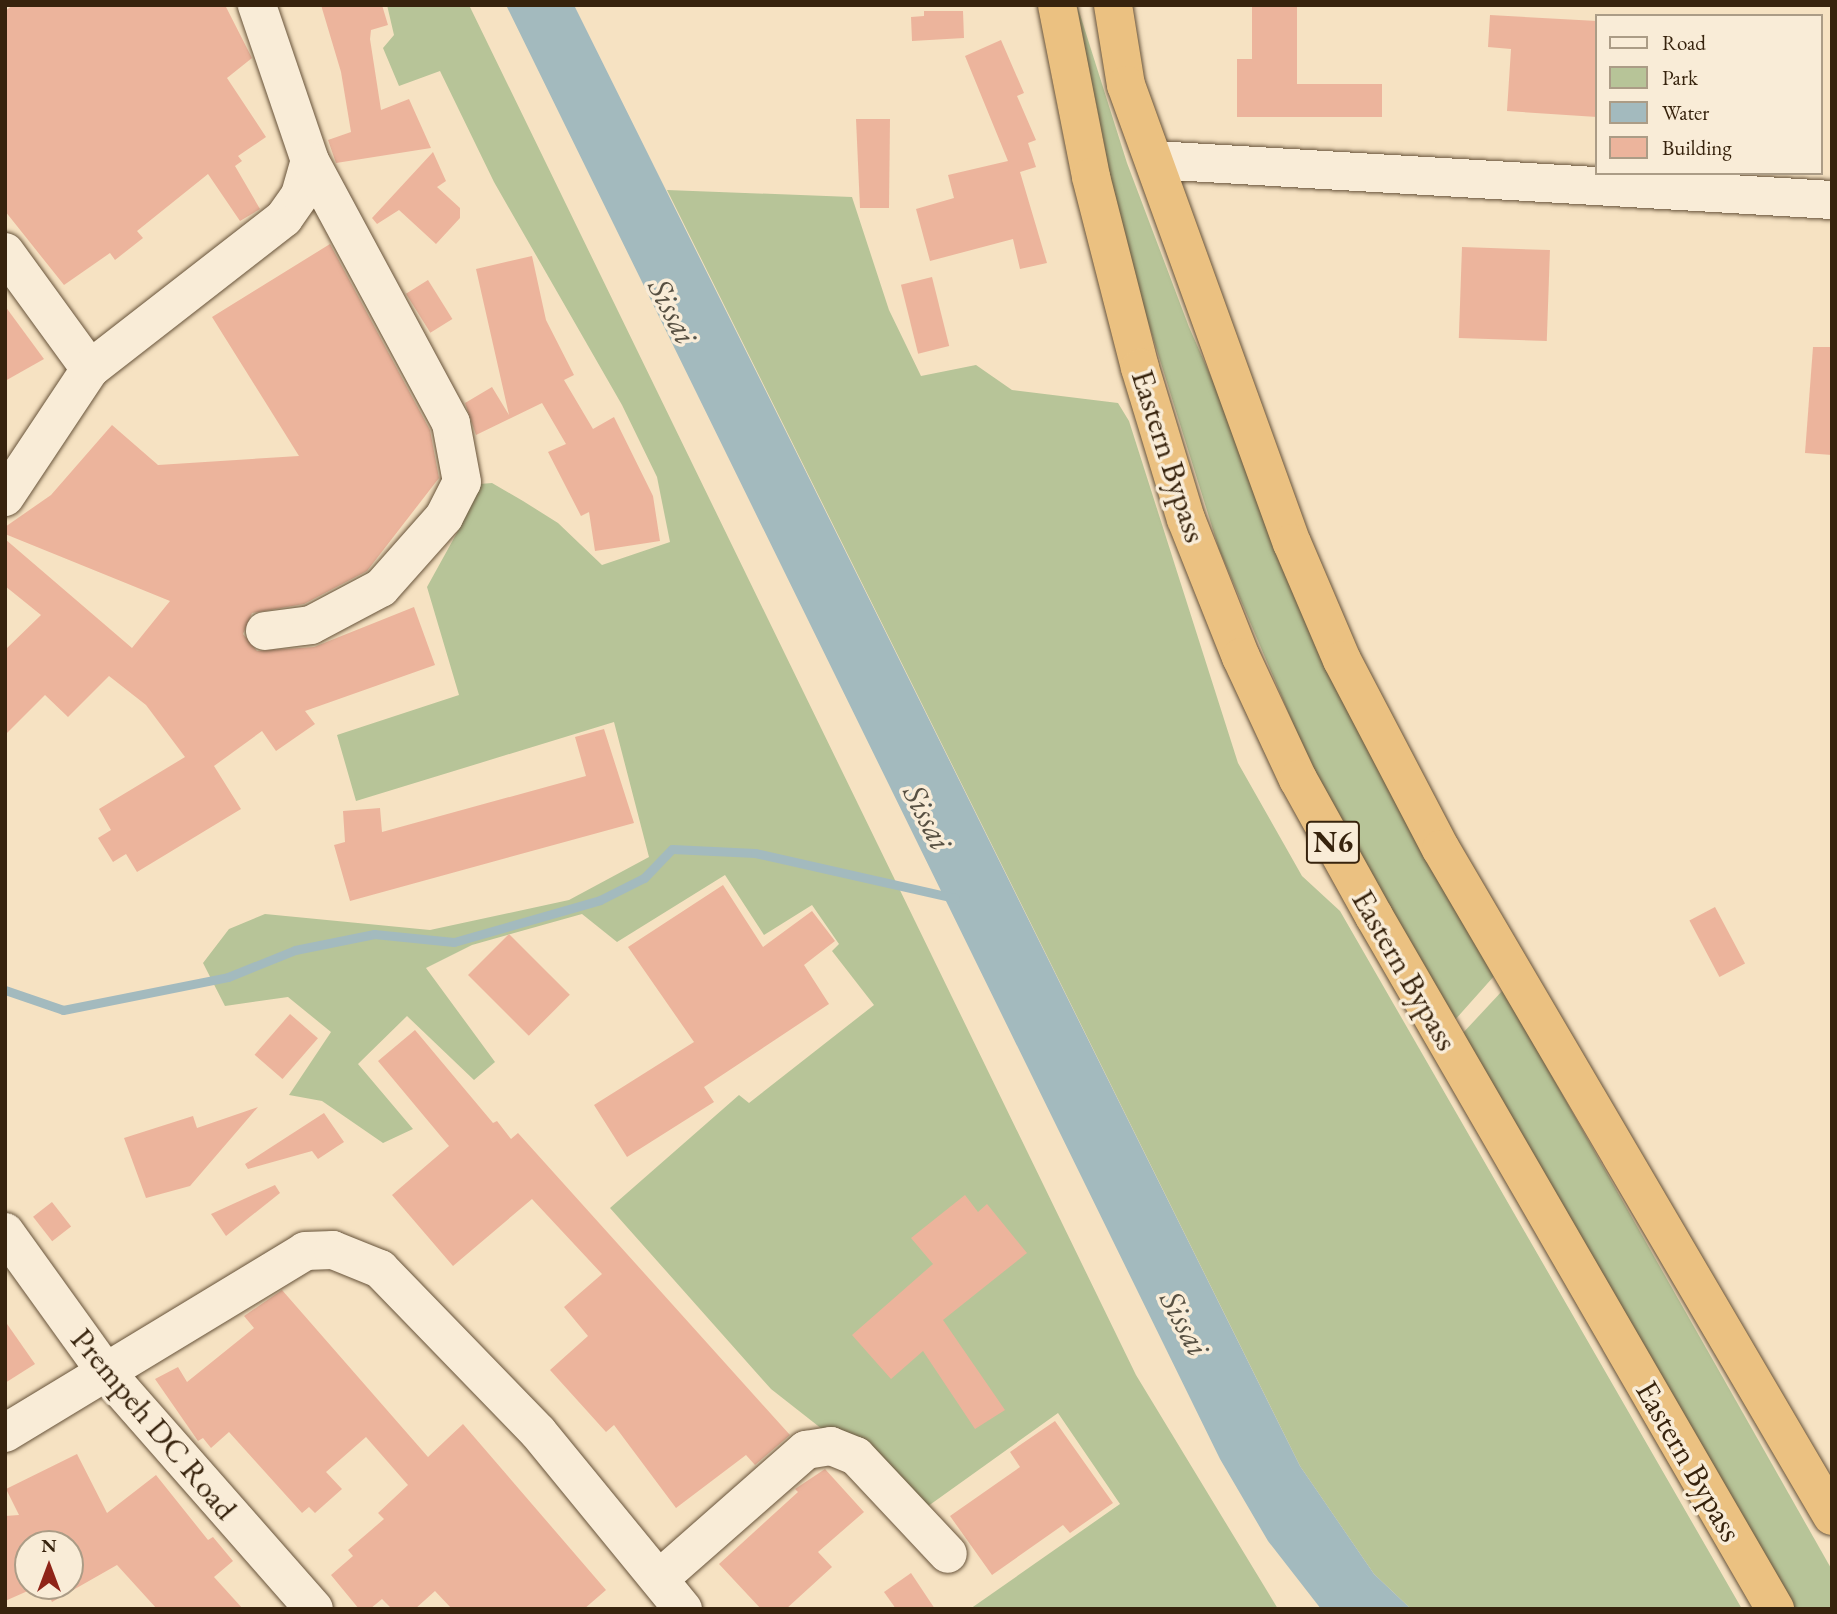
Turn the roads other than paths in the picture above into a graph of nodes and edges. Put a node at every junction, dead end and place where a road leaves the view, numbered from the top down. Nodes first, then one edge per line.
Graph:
1 (257, 5) edge
2 (1057, 5) edge
3 (1114, 5) edge
4 (1155, 160) junction
5 (310, 161) junction
6 (1832, 200) edge
7 (5, 252) edge
8 (90, 369) junction
9 (5, 497) edge
10 (265, 631) dead end
11 (5, 1232) edge
12 (104, 1370) junction
13 (5, 1433) edge
14 (1829, 1502) edge
15 (948, 1553) dead end
16 (659, 1579) junction
17 (314, 1609) edge
18 (683, 1609) edge
19 (1775, 1609) edge

1 - 5 street
2 - 19 highway, Eastern Bypass / N6
3 - 4 highway
4 - 6 street
4 - 14 highway
5 - 8 street
5 - 10 street
7 - 8 street
8 - 9 street
11 - 12 street, Prempeh DC Road
12 - 13 street
12 - 16 street
12 - 17 street, Prempeh DC Road
15 - 16 street
16 - 18 street

